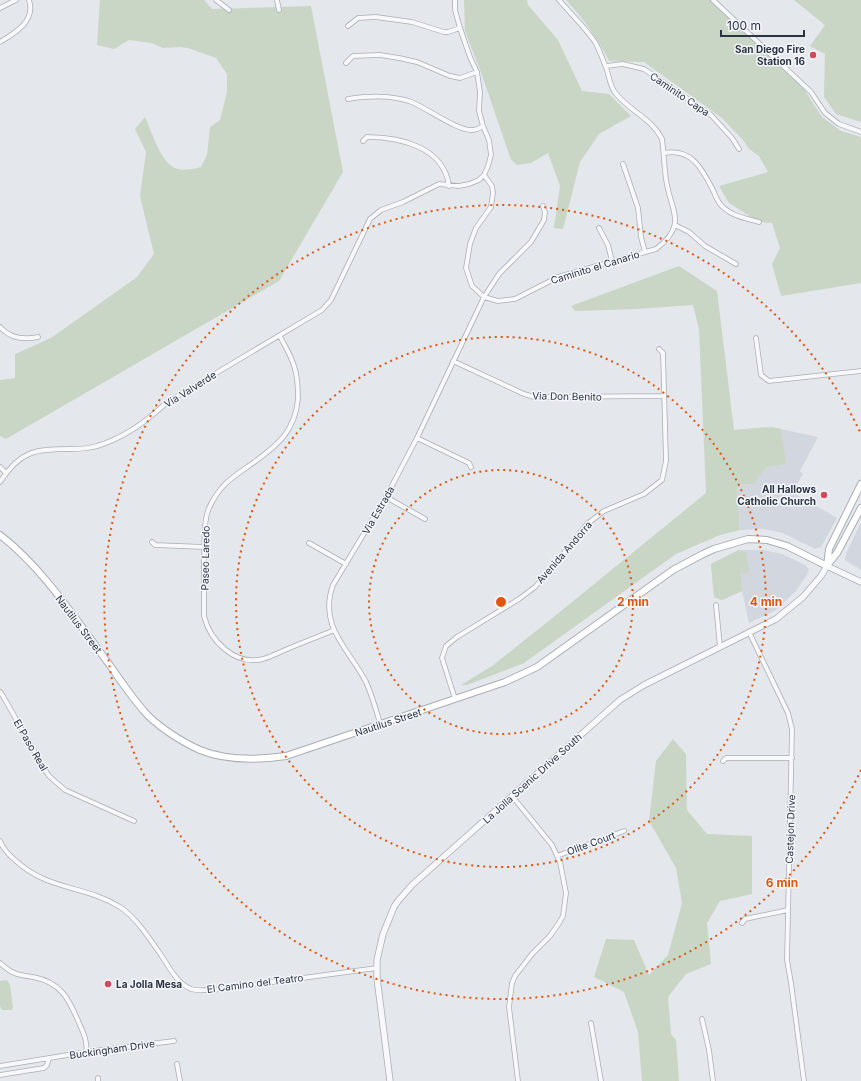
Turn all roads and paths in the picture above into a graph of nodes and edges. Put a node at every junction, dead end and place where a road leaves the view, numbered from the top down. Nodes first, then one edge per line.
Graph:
1 (16, 0) edge
2 (29, 0) edge
3 (216, 0) edge
4 (277, 0) edge
5 (455, 0) edge
6 (558, 0) edge
7 (714, 0) edge
8 (0, 8) edge
9 (229, 10) dead end
10 (279, 10) dead end
11 (348, 26) dead end
12 (460, 28) junction
13 (0, 42) edge
14 (346, 63) dead end
15 (606, 66) junction
16 (477, 72) junction
17 (348, 99) dead end
18 (483, 126) junction
19 (861, 132) edge
20 (363, 141) dead end
21 (739, 149) dead end
22 (664, 153) junction
23 (623, 164) dead end
24 (484, 175) junction
25 (449, 186) junction
26 (543, 206) dead end
27 (759, 222) dead end
28 (675, 225) junction
29 (599, 228) dead end
30 (645, 252) junction
31 (612, 261) junction
32 (736, 264) dead end
33 (484, 297) junction
34 (0, 326) edge
35 (280, 336) junction
36 (38, 337) dead end
37 (756, 338) dead end
38 (659, 349) dead end
39 (453, 361) junction
40 (861, 372) edge
41 (664, 396) junction
42 (417, 438) junction
43 (471, 467) dead end
44 (0, 468) edge
45 (6, 473) junction
46 (0, 482) edge
47 (861, 484) edge
48 (386, 497) junction
49 (861, 508) edge
50 (424, 519) dead end
51 (0, 535) edge
52 (152, 542) dead end
53 (309, 543) dead end
54 (204, 547) junction
55 (346, 564) junction
56 (827, 566) junction
57 (861, 582) edge
58 (716, 605) dead end
59 (334, 630) junction
60 (750, 632) junction
61 (720, 647) junction
62 (0, 692) edge
63 (455, 700) junction
64 (380, 723) junction
65 (792, 758) junction
66 (723, 761) dead end
67 (512, 796) junction
68 (134, 821) dead end
69 (624, 831) dead end
70 (0, 844) edge
71 (557, 856) junction
72 (788, 910) junction
73 (742, 923) dead end
74 (0, 963) edge
75 (377, 968) junction
76 (702, 1019) dead end
77 (591, 1023) dead end
78 (174, 1041) dead end
79 (86, 1052) junction
80 (49, 1058) junction
81 (177, 1064) dead end
82 (0, 1066) edge
83 (0, 1075) edge
84 (180, 1081) edge
85 (390, 1081) edge
86 (518, 1081) edge
87 (601, 1081) edge
88 (713, 1081) edge
89 (804, 1081) edge

1 - 8 street
2 - 13 street
3 - 9 street
4 - 10 street
5 - 12 street
6 - 15 street
7 - 19 street
11 - 12 street
12 - 16 street
14 - 16 street
15 - 21 street, Caminito Capa
15 - 22 street
16 - 18 street
17 - 18 street
18 - 24 street
20 - 25 street
22 - 27 street
22 - 28 street
23 - 30 street
24 - 25 street, Via Valverde
24 - 33 street
25 - 35 street, Via Valverde
26 - 33 street, Via Estrada
28 - 30 street, Caminito el Canario
28 - 32 street
29 - 31 street
30 - 31 street, Caminito el Canario
31 - 33 street, Caminito el Canario
33 - 39 street, Via Estrada
34 - 36 street
35 - 45 street, Via Valverde
35 - 54 street, Paseo Laredo
37 - 40 street
38 - 41 street, Avenida Andorra
39 - 41 street, Via Don Benito
39 - 42 street, Via Estrada
41 - 63 street, Avenida Andorra
42 - 43 street
42 - 48 street, Via Estrada
44 - 45 street
45 - 46 street, Via Valverde
47 - 56 main road, La Jolla Scenic Drive South
48 - 50 street
48 - 55 street, Via Estrada
49 - 56 main road, La Jolla Scenic Drive South
51 - 64 main road, Nautilus Street
52 - 54 street
53 - 55 street
54 - 59 street, Paseo Laredo
55 - 59 street, Via Estrada
56 - 57 street
56 - 60 street, La Jolla Scenic Drive South
56 - 63 main road, Nautilus Street
58 - 61 street
59 - 64 street, Via Estrada
60 - 61 street, La Jolla Scenic Drive South
60 - 65 street, Castejon Drive
61 - 67 street, La Jolla Scenic Drive South
62 - 68 street, El Paso Real
63 - 64 main road, Nautilus Street
65 - 66 street
65 - 72 street, Castejon Drive
67 - 71 street
67 - 75 street, La Jolla Scenic Drive South
69 - 71 street, Olite Court
70 - 75 street, El Camino del Teatro
71 - 86 street
72 - 73 street
72 - 89 street, Castejon Drive
74 - 79 street
75 - 85 street, La Jolla Scenic Drive South
76 - 88 street
77 - 87 street
78 - 79 street, Buckingham Drive
79 - 80 street, Buckingham Drive
80 - 82 street, Buckingham Drive
80 - 83 street
81 - 84 street

